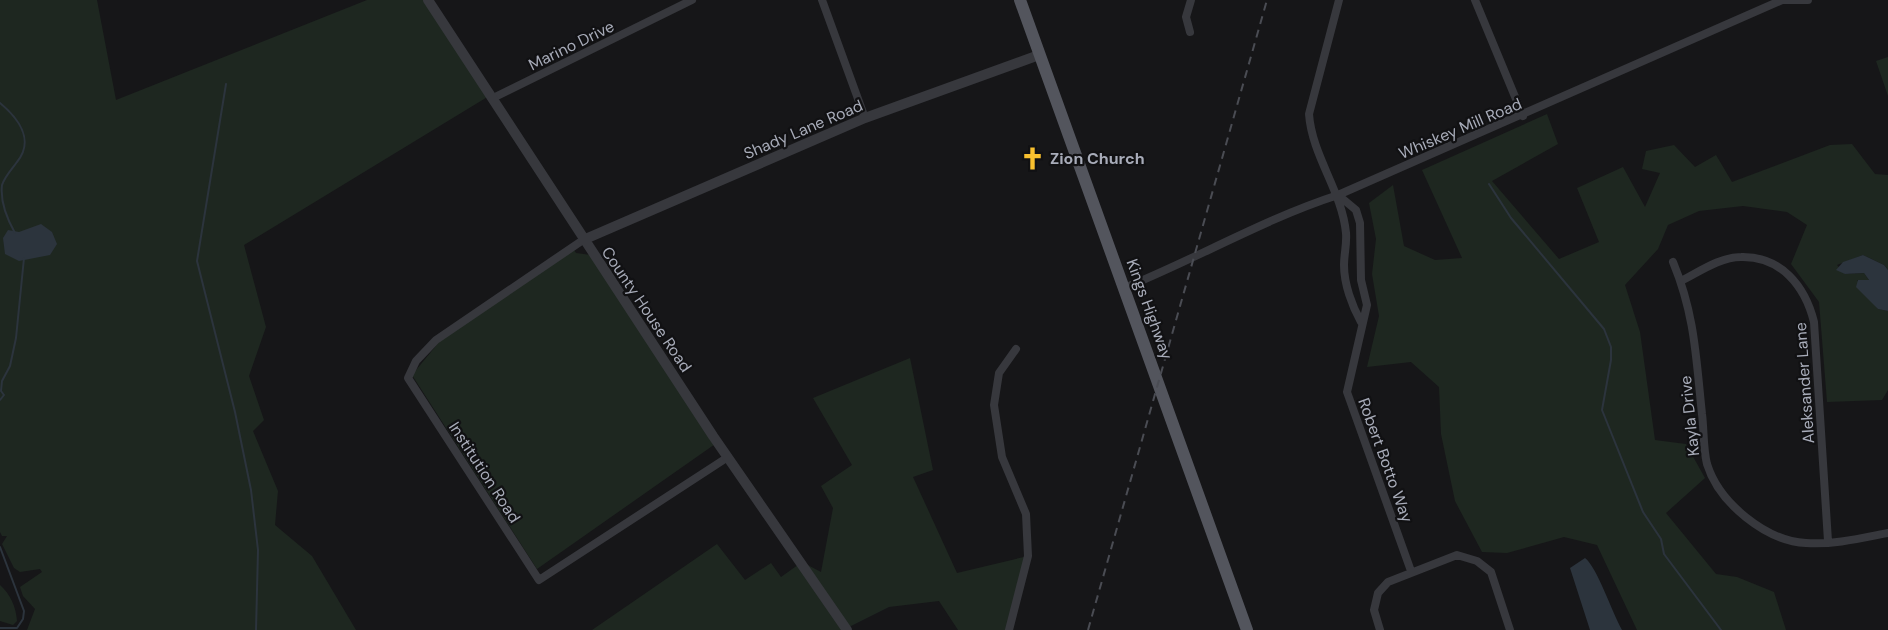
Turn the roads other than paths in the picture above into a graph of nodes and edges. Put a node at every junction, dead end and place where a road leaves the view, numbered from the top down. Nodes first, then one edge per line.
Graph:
1 (428, 0) edge
2 (692, 0) edge
3 (822, 0) edge
4 (1020, 0) edge
5 (1191, 0) edge
6 (1339, 0) edge
7 (1474, 0) edge
8 (1782, 0) edge
9 (1808, 0) edge
10 (1190, 32) dead end
11 (1039, 55) junction
12 (493, 98) junction
13 (1523, 116) junction
14 (866, 118) junction
15 (1338, 195) junction
16 (583, 240) junction
17 (1673, 262) dead end
18 (1681, 281) junction
19 (1124, 288) junction
20 (1361, 322) junction
21 (1016, 349) dead end
22 (728, 457) junction
23 (1888, 533) edge
24 (1828, 541) junction
25 (1411, 571) junction
26 (847, 630) edge
27 (1009, 630) edge
28 (1247, 630) edge
29 (1380, 630) edge
30 (1510, 630) edge

1 - 12 street, County House Road
2 - 12 street, Marino Drive
3 - 14 street
4 - 11 main road, Kings Highway
5 - 10 street
6 - 15 street
7 - 13 street
8 - 9 street, Whiskey Mill Road
8 - 13 street, Whiskey Mill Road
11 - 14 street, Shady Lane Road
11 - 19 main road, Kings Highway
12 - 16 street, County House Road
13 - 15 street, Whiskey Mill Road
14 - 16 street, Shady Lane Road
15 - 19 street, Whiskey Mill Road
15 - 20 street
15 - 20 street, Robert Botto Way
16 - 22 street, County House Road
16 - 22 street, Institution Road
17 - 18 street, Kayla Drive
18 - 24 street, Kayla Drive
18 - 24 street, Aleksander Lane
19 - 28 main road, Kings Highway
20 - 25 street, Robert Botto Way
21 - 27 street
22 - 26 street, County House Road
23 - 24 street, Kayla Drive
25 - 29 street
25 - 30 street

